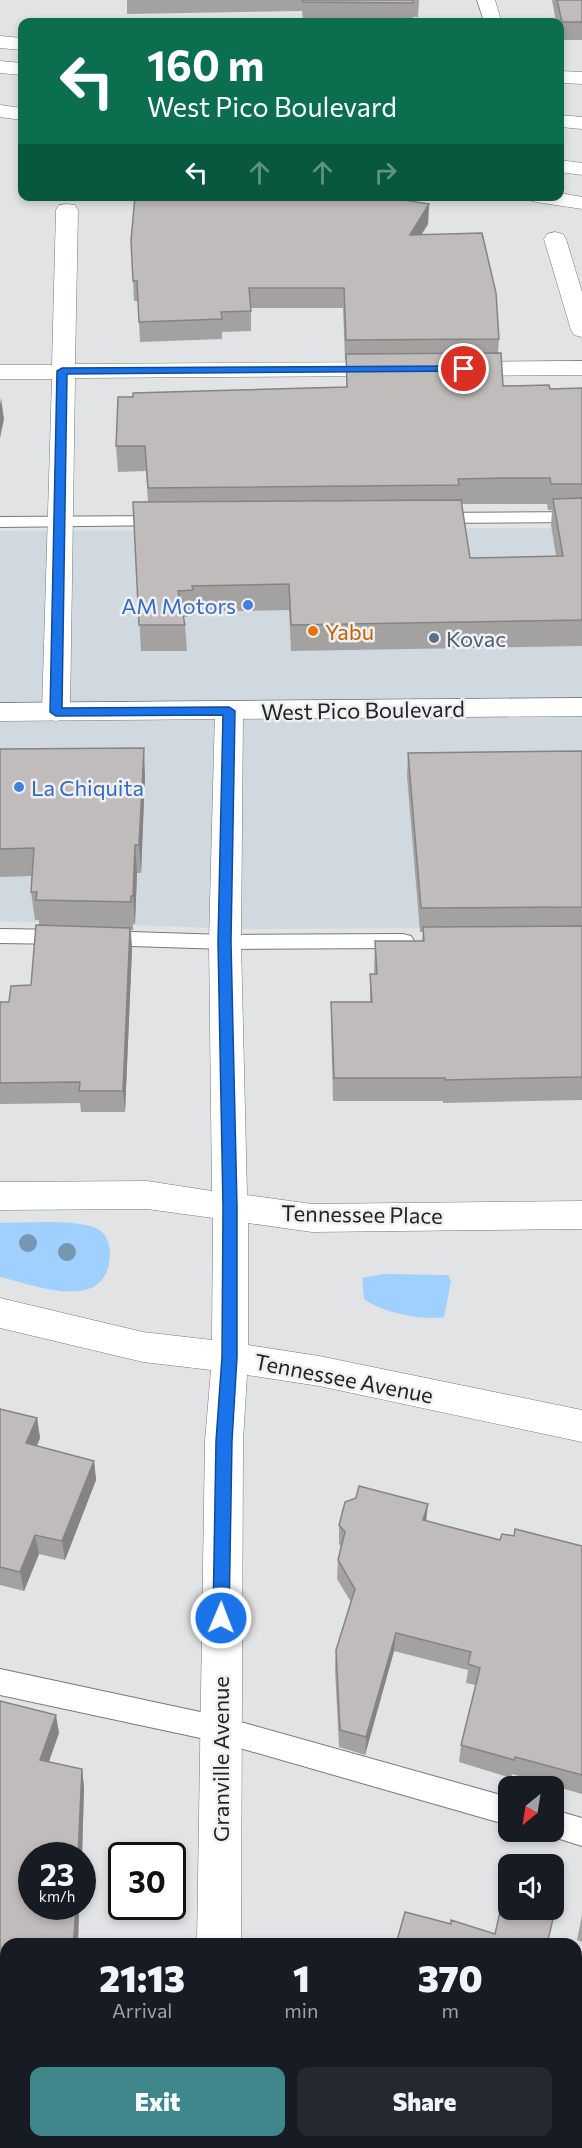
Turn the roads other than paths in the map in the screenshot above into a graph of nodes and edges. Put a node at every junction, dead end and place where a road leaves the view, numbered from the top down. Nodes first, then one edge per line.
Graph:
1 (0, 42) edge
2 (18, 44) edge
3 (0, 67) edge
4 (18, 69) edge
5 (564, 77) edge
6 (582, 78) edge
7 (0, 111) edge
8 (18, 113) edge
9 (564, 121) edge
10 (582, 123) edge
11 (564, 167) edge
12 (582, 169) edge
13 (564, 200) edge
14 (582, 203) edge
15 (67, 210) dead end
16 (555, 239) dead end
17 (582, 330) edge
18 (582, 368) edge
19 (416, 369) edge
20 (440, 369) edge
21 (62, 371) junction
22 (0, 372) edge
23 (582, 517) edge
24 (415, 519) edge
25 (176, 521) edge
26 (0, 522) edge
27 (60, 522) junction
28 (582, 707) edge
29 (229, 711) junction
30 (0, 712) edge
31 (56, 712) junction
32 (0, 936) edge
33 (427, 941) edge
34 (225, 942) junction
35 (0, 1196) edge
36 (230, 1207) junction
37 (582, 1215) edge
38 (0, 1313) edge
39 (230, 1357) junction
40 (582, 1426) edge
41 (0, 1682) edge
42 (219, 1729) junction
43 (498, 1808) edge
44 (564, 1827) edge
45 (582, 1832) edge
46 (219, 1938) edge

1 - 2 main road
3 - 4 main road
5 - 6 main road
7 - 8 main road
9 - 10 main road
11 - 12 main road
13 - 14 main road
15 - 21 main road
16 - 17 main road
18 - 20 main road
19 - 21 main road
21 - 22 main road
21 - 27 main road
23 - 24 lane
25 - 27 lane
26 - 27 lane
27 - 31 main road
28 - 29 main road, West Pico Boulevard
29 - 31 main road, West Pico Boulevard
29 - 34 main road, Granville Avenue
30 - 31 main road, West Pico Boulevard
32 - 34 lane
33 - 34 lane
34 - 36 main road, Granville Avenue
35 - 36 main road, Tennessee Place
36 - 37 main road, Tennessee Place
36 - 39 main road, Granville Avenue
38 - 39 main road, Tennessee Avenue
39 - 40 main road, Tennessee Avenue
39 - 42 main road, Granville Avenue
41 - 42 lane
42 - 43 lane
42 - 46 main road, Granville Avenue
44 - 45 lane

